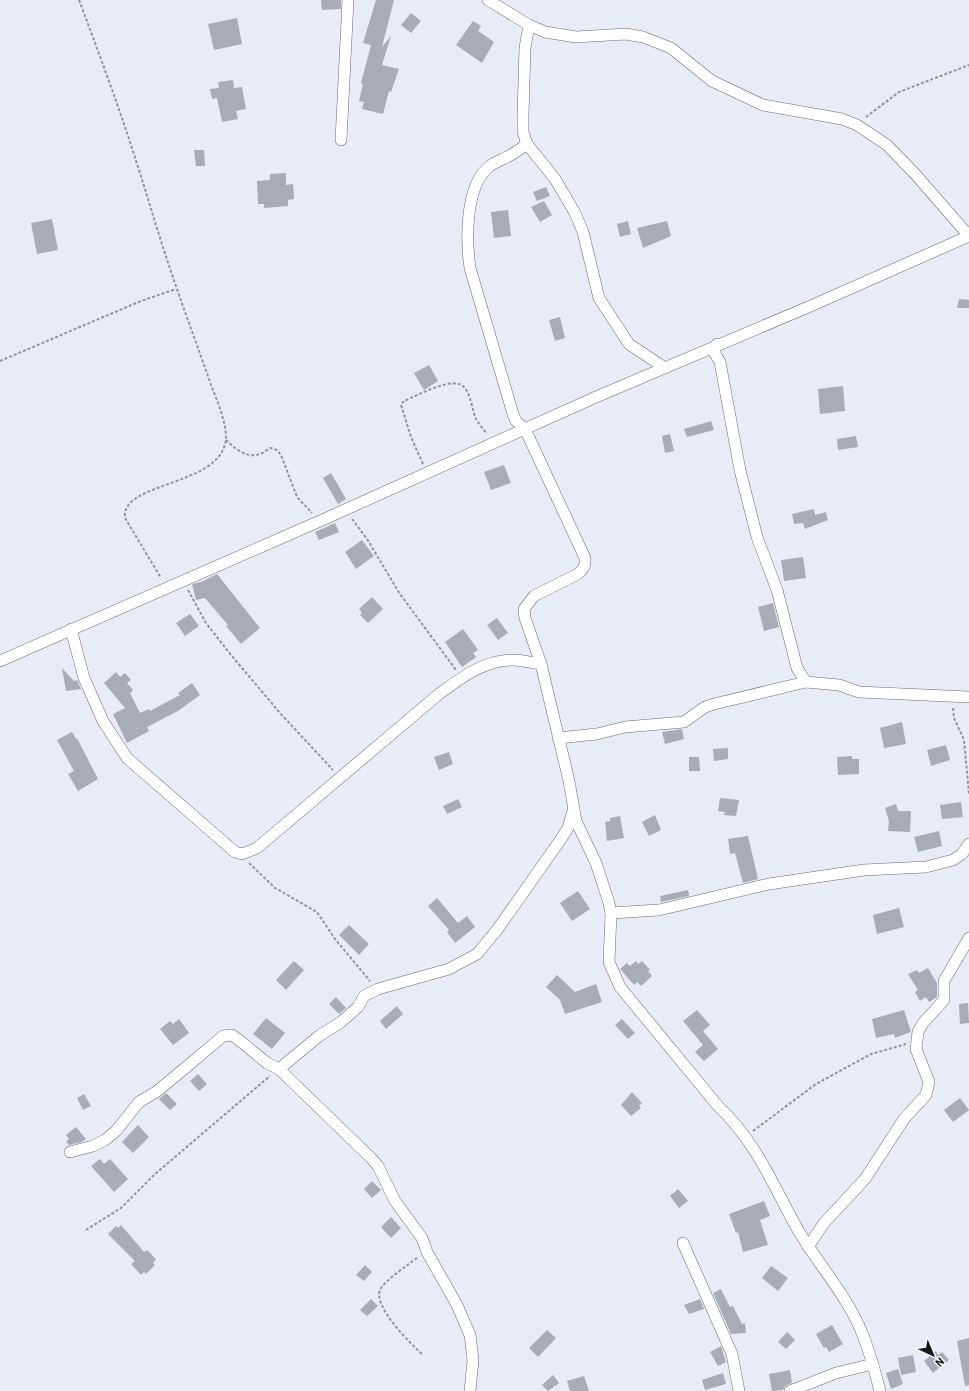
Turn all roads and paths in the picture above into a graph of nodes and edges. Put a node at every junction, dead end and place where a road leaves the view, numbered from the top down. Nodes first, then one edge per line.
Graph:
1 (79, 0) edge
2 (348, 0) edge
3 (488, 0) edge
4 (529, 25) junction
5 (969, 65) edge
6 (857, 125) junction
7 (341, 140) dead end
8 (527, 144) junction
9 (176, 288) junction
10 (717, 344) junction
11 (0, 361) edge
12 (665, 368) junction
13 (525, 429) junction
14 (225, 439) junction
15 (493, 444) junction
16 (427, 472) junction
17 (346, 510) junction
18 (320, 522) junction
19 (183, 580) junction
20 (166, 588) junction
21 (72, 629) junction
22 (0, 661) edge
23 (541, 664) junction
24 (463, 677) junction
25 (806, 682) junction
26 (969, 697) edge
27 (952, 698) junction
28 (558, 738) junction
29 (341, 778) junction
30 (969, 794) edge
31 (574, 808) junction
32 (969, 844) edge
33 (242, 854) junction
34 (611, 913) junction
35 (969, 938) edge
36 (378, 989) junction
37 (917, 1040) junction
38 (279, 1069) junction
39 (746, 1137) junction
40 (70, 1152) dead end
41 (86, 1230) dead end
42 (684, 1243) dead end
43 (808, 1246) junction
44 (427, 1252) junction
45 (423, 1355) dead end
46 (873, 1364) junction
47 (470, 1391) edge
48 (739, 1391) edge
49 (790, 1391) edge
50 (881, 1391) edge

1 - 9 path
2 - 7 street
3 - 4 street
4 - 6 street
4 - 8 street
5 - 6 path
6 - 10 street
8 - 12 street
8 - 13 street
9 - 11 path
9 - 14 path
10 - 12 street
10 - 25 street
12 - 13 street
13 - 15 street
13 - 23 street
14 - 18 path
14 - 20 path
15 - 16 street
15 - 16 path
16 - 17 street
17 - 18 street
17 - 24 path
18 - 19 street
19 - 20 street
19 - 29 path
20 - 21 street
21 - 22 street
21 - 33 street
23 - 24 street
23 - 28 street
24 - 29 street
25 - 27 street
25 - 28 street
26 - 27 street
27 - 30 path
28 - 31 street
29 - 33 street
31 - 34 street
31 - 36 street
32 - 34 street
33 - 36 path
34 - 39 street
35 - 37 street
36 - 38 street
37 - 39 path
37 - 43 street
38 - 40 street
38 - 41 path
38 - 44 street
39 - 43 street
42 - 48 street
43 - 46 street
44 - 45 path
44 - 47 street
46 - 49 street
46 - 50 street

